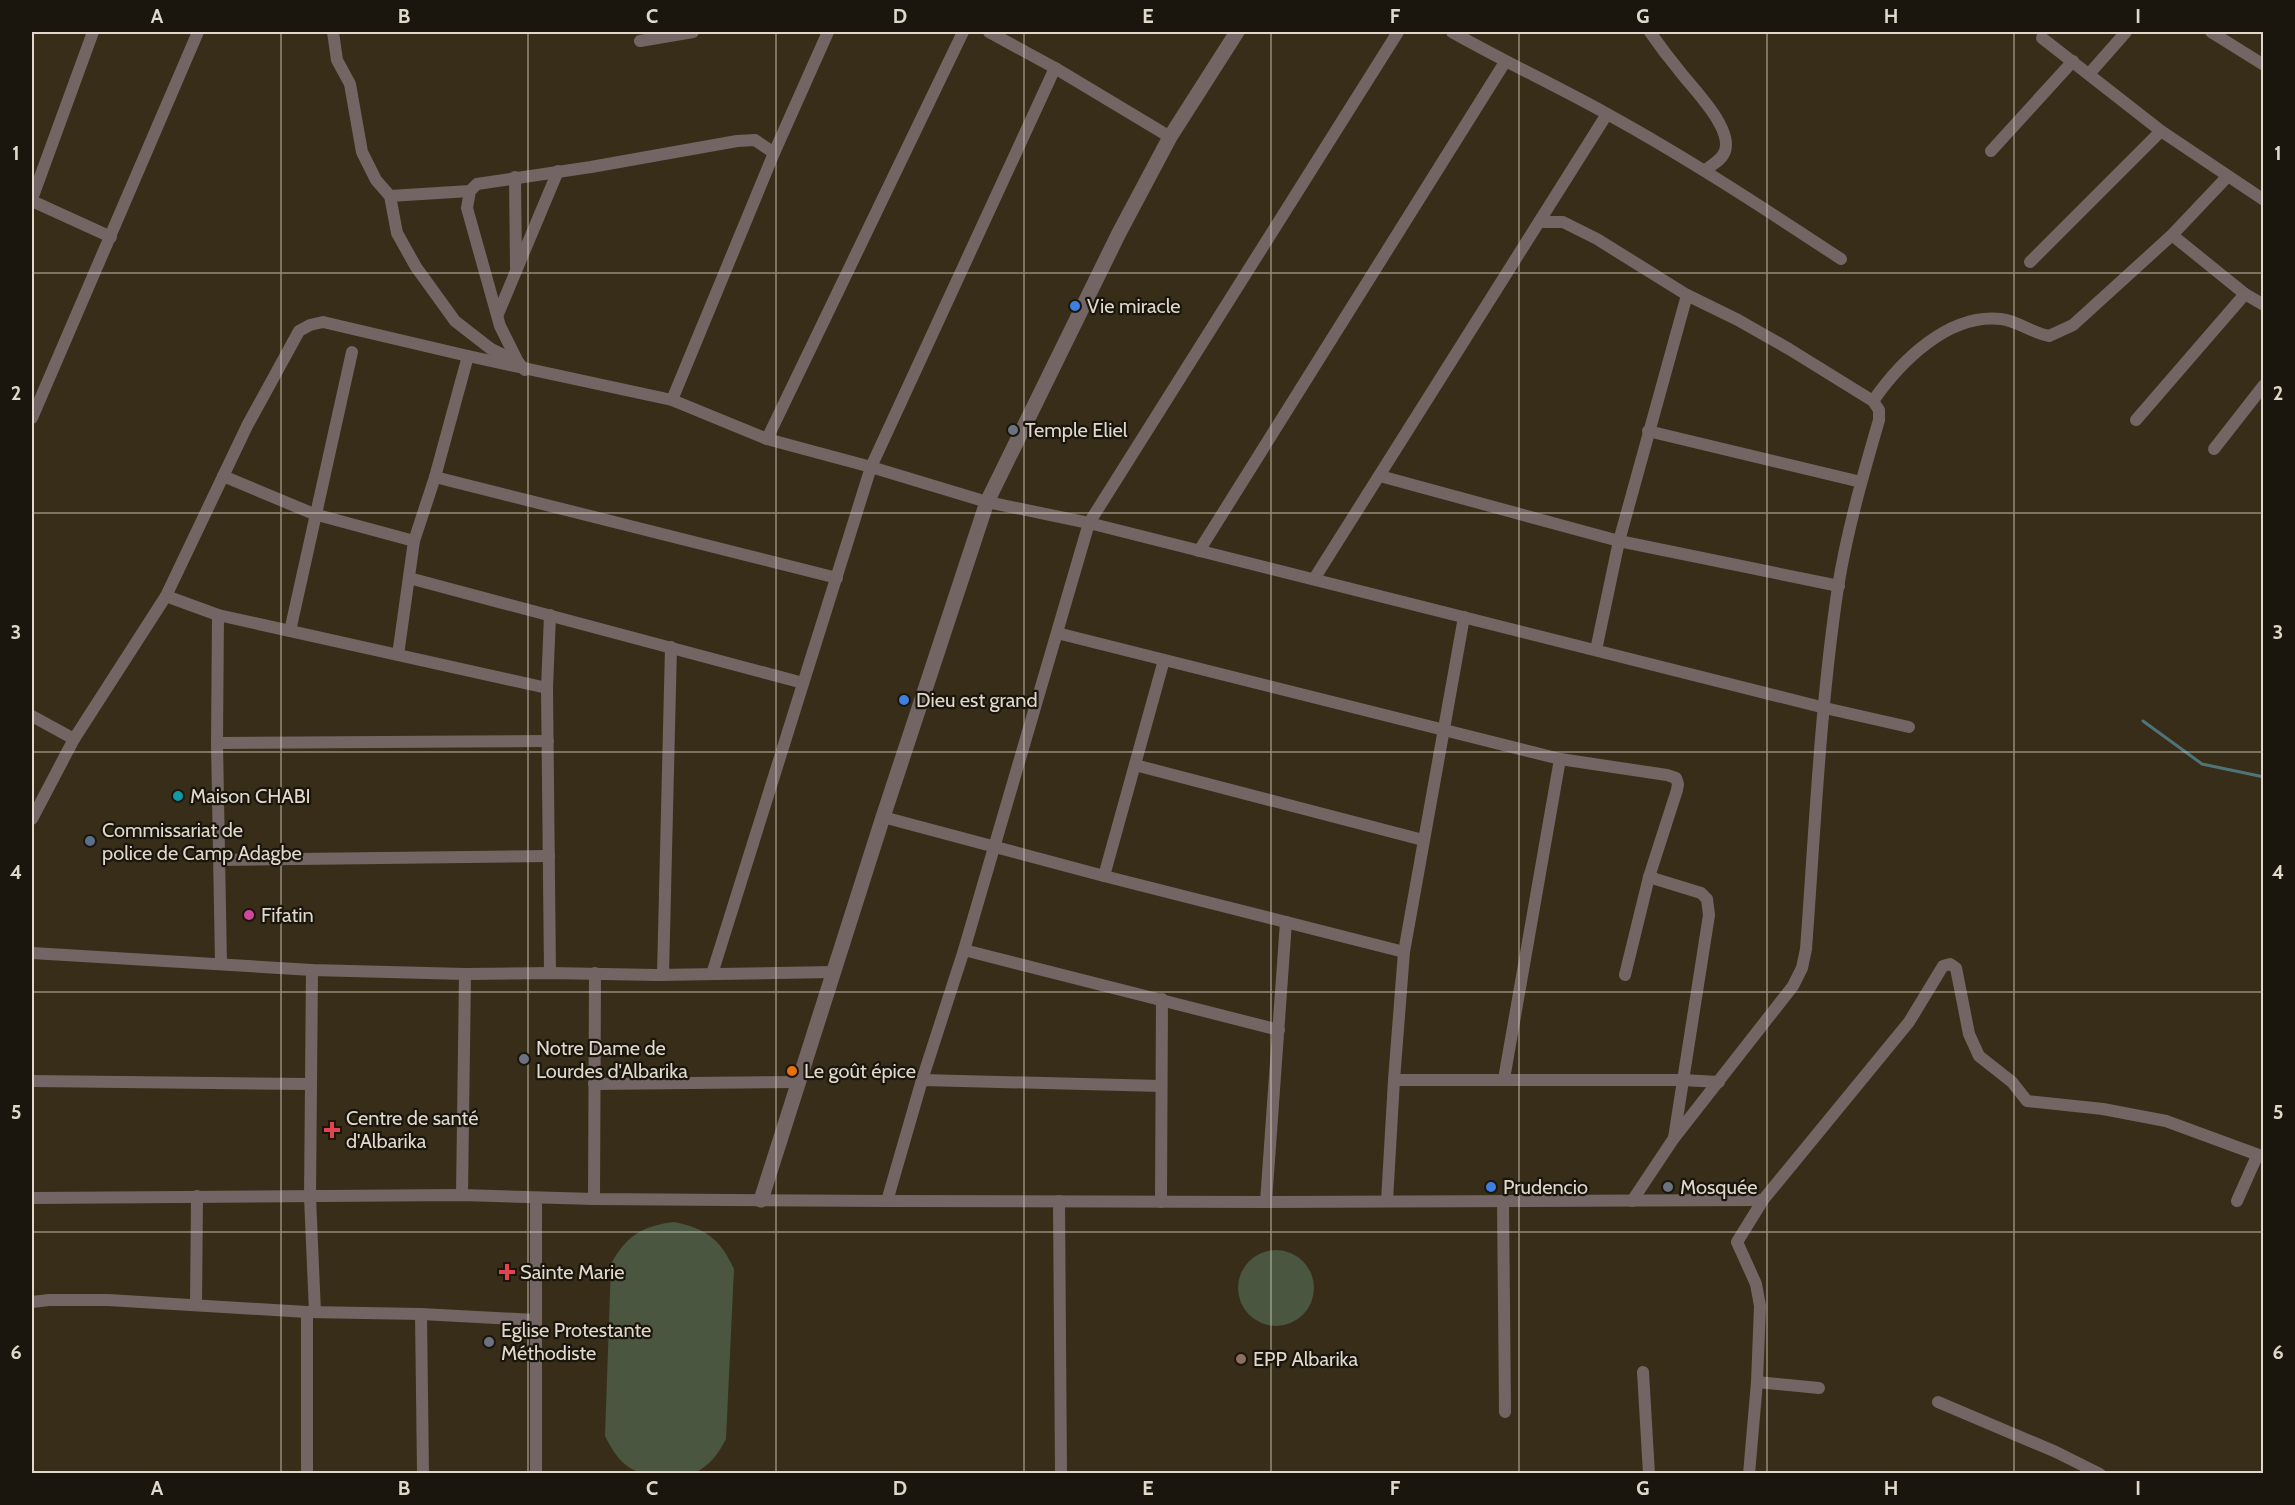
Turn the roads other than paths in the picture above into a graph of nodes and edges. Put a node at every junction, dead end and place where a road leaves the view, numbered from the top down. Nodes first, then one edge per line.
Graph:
1 (93, 32) edge
2 (198, 32) edge
3 (333, 32) edge
4 (693, 32) edge
5 (828, 32) edge
6 (963, 32) edge
7 (989, 32) edge
8 (1237, 32) edge
9 (1398, 32) edge
10 (1452, 32) edge
11 (1650, 32) edge
12 (2126, 32) edge
13 (2211, 32) edge
14 (2042, 38) dead end
15 (640, 41) dead end
16 (1505, 62) junction
17 (2073, 62) junction
18 (2264, 65) edge
19 (1055, 68) junction
20 (2089, 74) junction
21 (1607, 114) junction
22 (2161, 131) junction
23 (1170, 137) junction
24 (1991, 151) dead end
25 (774, 153) junction
26 (1705, 170) junction
27 (558, 171) junction
28 (514, 177) junction
29 (2227, 177) junction
30 (470, 191) junction
31 (390, 196) junction
32 (32, 200) edge
33 (2264, 200) edge
34 (1540, 222) junction
35 (2172, 235) junction
36 (111, 237) junction
37 (1841, 259) dead end
38 (2030, 262) dead end
39 (516, 272) junction
40 (2245, 294) junction
41 (1687, 295) junction
42 (2264, 305) edge
43 (499, 320) junction
44 (351, 352) dead end
45 (489, 355) junction
46 (468, 356) junction
47 (521, 366) junction
48 (2264, 385) edge
49 (672, 400) junction
50 (1873, 401) junction
51 (32, 418) edge
52 (2136, 420) dead end
53 (1648, 431) junction
54 (767, 439) junction
55 (2214, 449) dead end
56 (871, 467) junction
57 (223, 476) junction
58 (1380, 476) junction
59 (435, 477) junction
60 (1861, 482) junction
61 (987, 502) junction
62 (314, 514) junction
63 (1089, 523) junction
64 (414, 541) junction
65 (1619, 541) junction
66 (1199, 551) junction
67 (409, 578) junction
68 (837, 578) junction
69 (1314, 579) junction
70 (1839, 586) junction
71 (166, 596) junction
72 (218, 615) junction
73 (550, 615) junction
74 (1464, 617) junction
75 (290, 631) junction
76 (1057, 633) junction
77 (670, 647) junction
78 (1596, 650) junction
79 (398, 655) junction
80 (1164, 660) junction
81 (803, 683) junction
82 (547, 688) junction
83 (1825, 708) junction
84 (32, 716) edge
85 (1910, 727) dead end
86 (1444, 729) junction
87 (74, 739) junction
88 (548, 741) junction
89 (217, 743) junction
90 (1560, 759) junction
91 (1135, 765) junction
92 (883, 817) junction
93 (32, 819) edge
94 (1423, 840) junction
95 (994, 846) junction
96 (549, 856) junction
97 (220, 860) junction
98 (1104, 876) junction
99 (1649, 878) junction
100 (1286, 922) junction
101 (964, 950) junction
102 (1404, 952) junction
103 (32, 953) edge
104 (221, 964) junction
105 (312, 970) junction
106 (550, 972) junction
107 (834, 972) junction
108 (595, 973) junction
109 (465, 974) junction
110 (712, 974) junction
111 (663, 975) junction
112 (1624, 975) dead end
113 (1162, 999) junction
114 (1279, 1030) junction
115 (1504, 1079) junction
116 (922, 1080) junction
117 (1394, 1080) junction
118 (1682, 1080) junction
119 (32, 1081) edge
120 (798, 1082) junction
121 (1719, 1082) junction
122 (310, 1084) junction
123 (594, 1084) junction
124 (1161, 1086) junction
125 (1674, 1138) junction
126 (2260, 1156) edge
127 (462, 1195) junction
128 (197, 1196) junction
129 (310, 1197) junction
130 (32, 1198) edge
131 (536, 1198) junction
132 (594, 1199) junction
133 (761, 1200) junction
134 (1763, 1200) junction
135 (887, 1201) junction
136 (1059, 1201) junction
137 (1387, 1201) junction
138 (1632, 1201) junction
139 (2237, 1201) dead end
140 (1161, 1202) junction
141 (1266, 1202) junction
142 (1503, 1202) junction
143 (32, 1302) edge
144 (196, 1305) junction
145 (311, 1312) junction
146 (421, 1314) junction
147 (536, 1320) junction
148 (1643, 1372) dead end
149 (1757, 1382) junction
150 (1819, 1388) dead end
151 (1938, 1402) dead end
152 (1505, 1412) dead end
153 (307, 1473) edge
154 (423, 1473) edge
155 (536, 1473) edge
156 (1061, 1473) edge
157 (1649, 1473) edge
158 (1749, 1473) edge
159 (2100, 1473) edge

1 - 32 street
2 - 36 street
3 - 31 street
4 - 15 street
5 - 25 street
6 - 54 street
7 - 19 street
8 - 23 street
9 - 63 street
10 - 16 street
11 - 26 street
12 - 20 street
13 - 18 street
14 - 17 street
16 - 21 street
16 - 66 street
17 - 20 street
17 - 24 street
19 - 23 street
19 - 56 street
20 - 22 street
21 - 26 street
21 - 34 street
22 - 29 street
22 - 38 street
23 - 61 street
25 - 27 street
25 - 49 street
26 - 37 street
27 - 28 street
27 - 39 street
28 - 30 street
28 - 39 street
29 - 33 street
29 - 35 street
30 - 31 street
30 - 43 street
31 - 45 street
32 - 36 street
34 - 41 street
34 - 58 street
35 - 40 street
35 - 50 street
36 - 51 street
39 - 43 street
40 - 42 street
40 - 52 street
41 - 50 street
41 - 53 street
43 - 45 street
43 - 47 street
44 - 62 street
45 - 46 street
45 - 47 street
46 - 57 street
46 - 59 street
47 - 49 street
48 - 55 street
49 - 54 street
50 - 60 street
53 - 60 street
53 - 65 street
54 - 56 street
56 - 61 street
56 - 68 street
57 - 62 street
57 - 71 street
58 - 65 street
58 - 69 street
59 - 64 street
59 - 68 street
60 - 70 street
61 - 63 street
61 - 92 street
62 - 64 street
62 - 75 street
63 - 66 street
63 - 76 street
64 - 67 street
65 - 70 street
65 - 78 street
66 - 69 street
67 - 73 street
67 - 79 street
68 - 81 street
69 - 74 street
70 - 83 street
71 - 72 street
71 - 87 street
72 - 75 street
72 - 89 street
73 - 77 street
73 - 82 street
74 - 78 street
74 - 86 street
75 - 79 street
76 - 80 street
76 - 95 street
77 - 81 street
77 - 111 street
78 - 83 street
79 - 82 street
80 - 86 street
80 - 91 street
81 - 110 street
82 - 88 street
83 - 85 street
83 - 121 street
84 - 87 street
86 - 90 street
86 - 94 street
87 - 93 street
88 - 89 street
88 - 96 street
89 - 97 street
90 - 99 street
90 - 115 street
91 - 94 street
91 - 98 street
92 - 95 street
92 - 107 street
94 - 102 street
95 - 98 street
95 - 101 street
96 - 97 street
96 - 106 street
97 - 104 street
98 - 100 street
99 - 112 street
99 - 118 street
100 - 102 street
100 - 114 street
101 - 113 street
101 - 116 street
102 - 117 street
103 - 104 street
104 - 105 street
105 - 109 street
105 - 122 street
106 - 108 street
106 - 109 street
107 - 110 street
107 - 120 street
108 - 111 street
108 - 123 street
109 - 127 street
110 - 111 street
113 - 114 street
113 - 124 street
114 - 141 street
115 - 117 street
115 - 118 street
116 - 124 street
116 - 135 street
117 - 137 street
118 - 121 street
118 - 125 street
119 - 122 street
120 - 123 street
120 - 133 street
121 - 125 street
122 - 129 street
123 - 132 street
124 - 140 street
125 - 138 street
126 - 134 street
126 - 139 street
127 - 129 street
127 - 131 street
128 - 129 street
128 - 130 street
128 - 144 street
129 - 145 street
131 - 132 street
131 - 147 street
132 - 133 street
133 - 135 street
134 - 138 street
134 - 149 street
135 - 136 street
136 - 140 street
136 - 156 street
137 - 141 street
137 - 142 street
138 - 142 street
140 - 141 street
142 - 152 street
143 - 144 street
144 - 145 street
145 - 146 street
145 - 153 street
146 - 147 street
146 - 154 street
147 - 155 street
148 - 157 street
149 - 150 street
149 - 158 street
151 - 159 street

